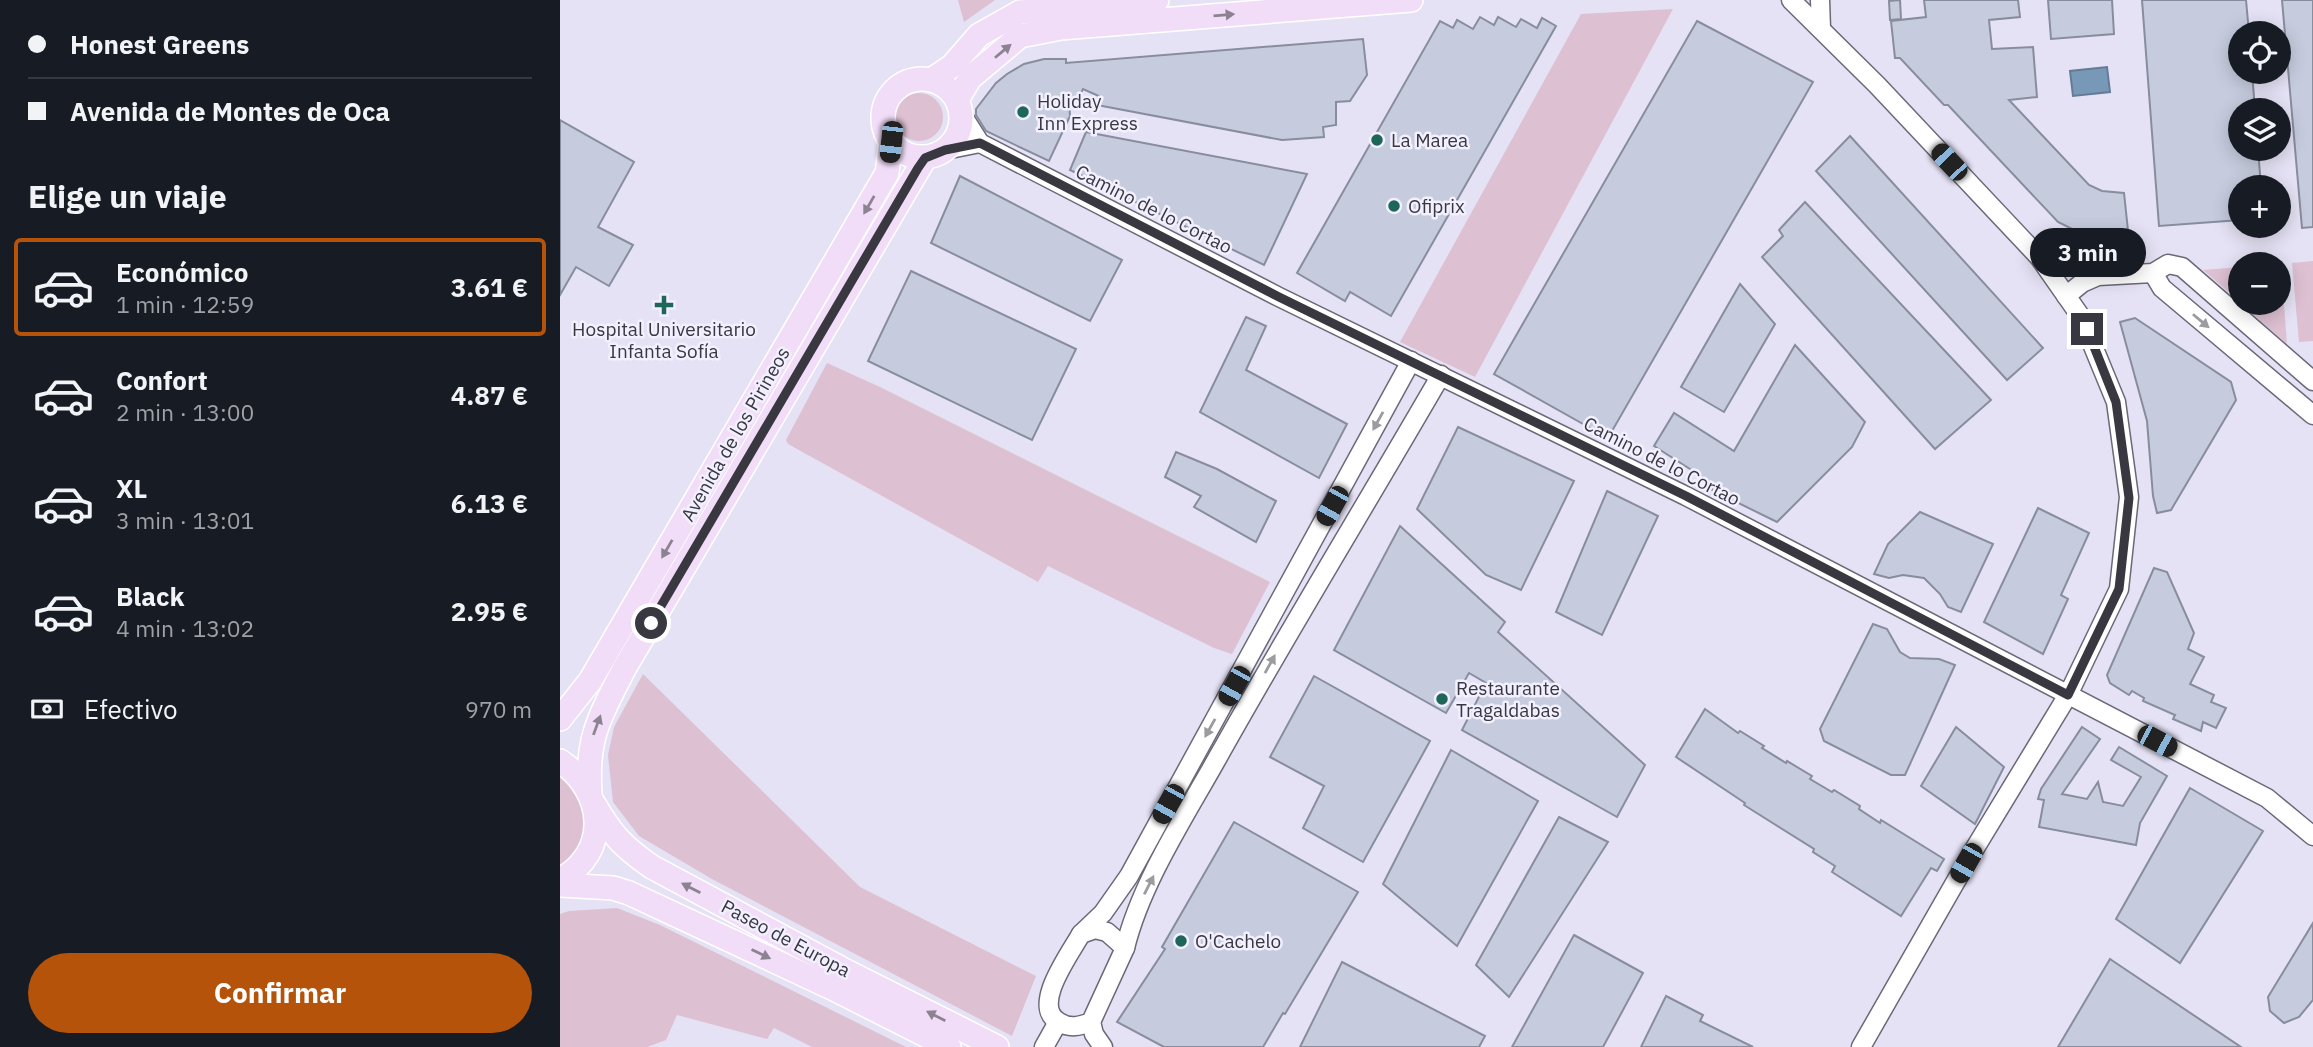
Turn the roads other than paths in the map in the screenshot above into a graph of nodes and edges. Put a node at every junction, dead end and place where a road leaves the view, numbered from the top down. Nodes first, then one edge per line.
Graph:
1 (1157, 0) edge
2 (1411, 0) edge
3 (1791, 0) edge
4 (1820, 0) edge
5 (1821, 29) junction
6 (931, 80) junction
7 (959, 107) junction
8 (891, 142) junction
9 (980, 143) junction
10 (935, 154) junction
11 (2153, 273) junction
12 (2066, 296) junction
13 (1411, 361) junction
14 (1441, 375) junction
15 (2313, 381) edge
16 (2313, 415) edge
17 (1267, 625) junction
18 (1285, 637) junction
19 (2068, 695) junction
20 (560, 719) edge
21 (560, 761) edge
22 (592, 798) junction
23 (2313, 836) edge
24 (560, 883) edge
25 (1080, 934) junction
26 (1125, 948) junction
27 (1058, 1022) junction
28 (1091, 1022) junction
29 (948, 1047) edge
30 (997, 1047) edge
31 (1044, 1047) edge
32 (1103, 1047) edge
33 (1861, 1047) edge

1 - 6 main road
7 -> 2 main road
3 - 5 street
4 - 5 street
5 - 12 street
6 - 7 main road
6 - 8 main road
7 - 9 street
7 - 10 main road
8 - 10 main road
8 -> 20 main road, Avenida de los Pirineos
9 - 10 street
9 - 13 street, Camino de lo Cortao
22 -> 10 main road, Avenida de los Pirineos
11 - 12 street
11 - 15 street
11 -> 16 street
12 - 19 street
13 - 14 street, Camino de lo Cortao
13 -> 17 street
14 - 18 street
14 - 19 street, Camino de lo Cortao
17 - 18 street
17 -> 25 street
26 -> 18 street
19 - 23 street, Camino de lo Cortao
19 - 33 street
21 - 22 main road, Paseo de Europa
22 - 24 main road, Avenida de los Pirineos
30 -> 22 main road, Paseo de Europa
24 -> 29 main road, Paseo de Europa
25 - 26 street
25 - 27 street
26 - 28 street
27 - 28 street
27 - 31 street
28 - 32 street

